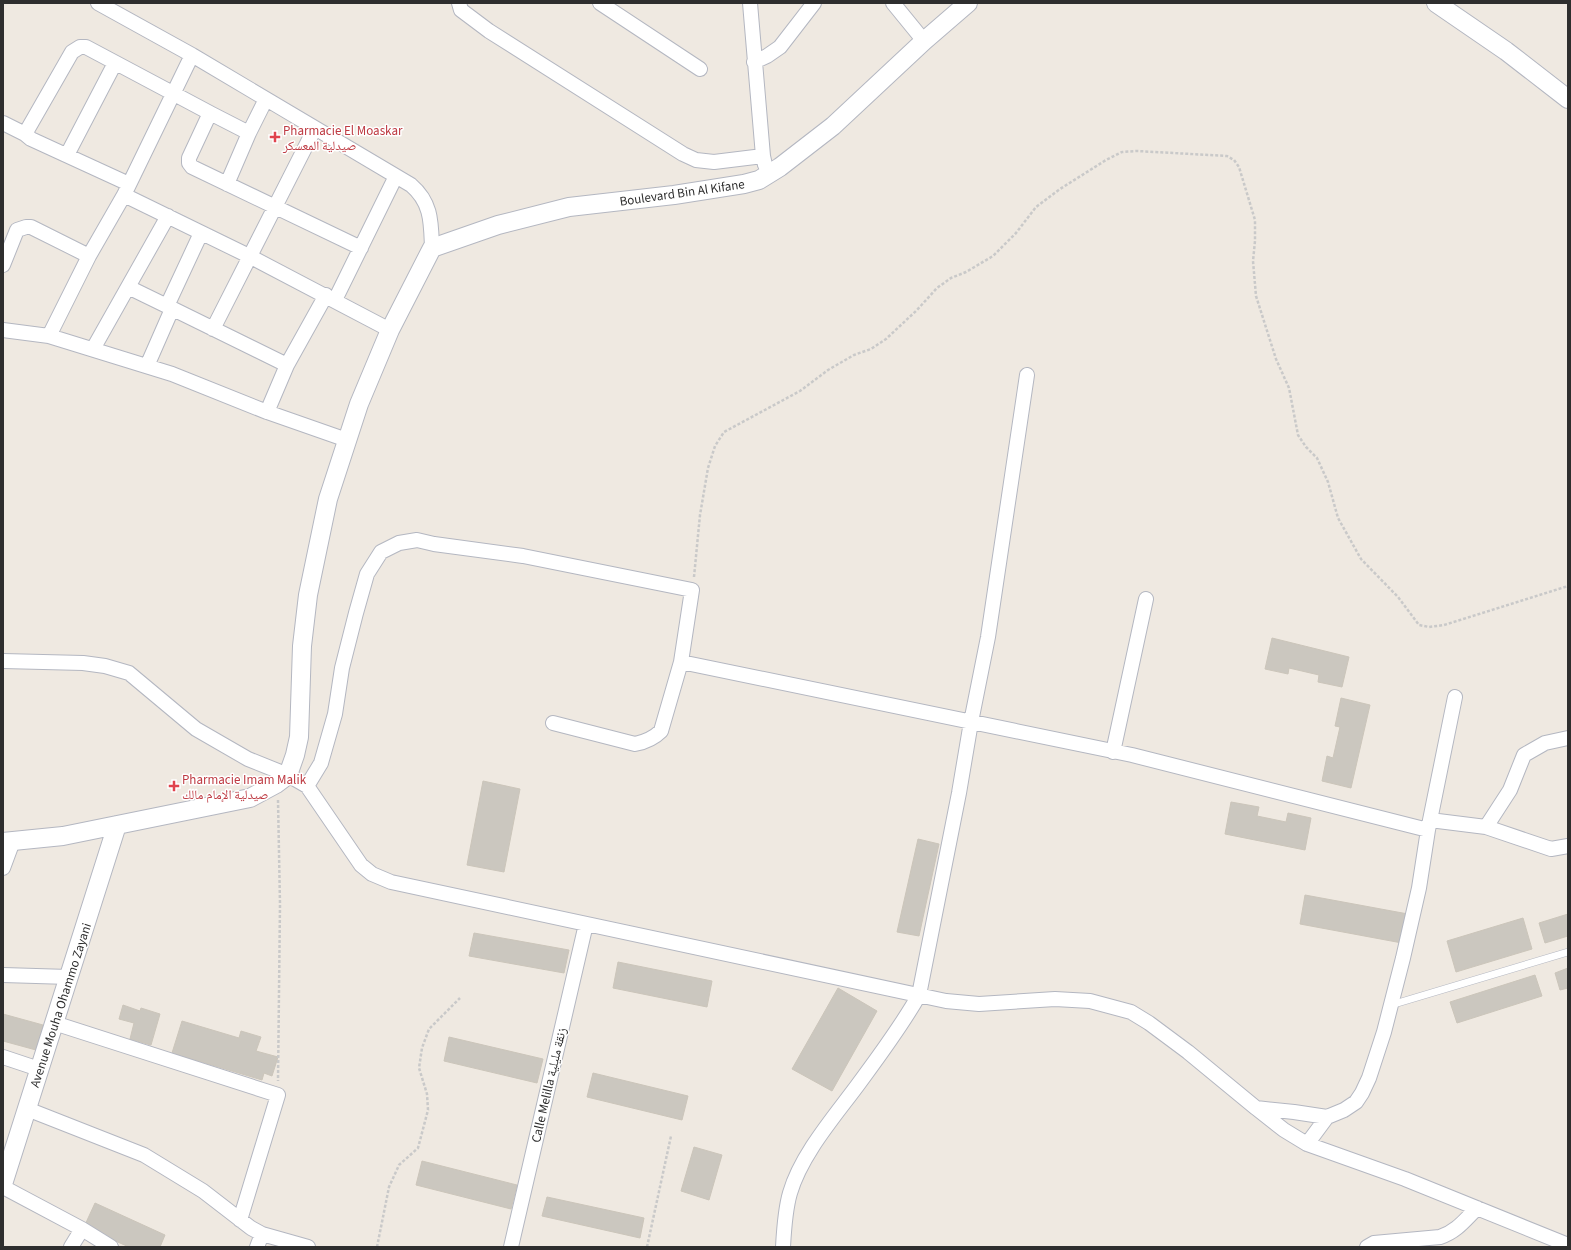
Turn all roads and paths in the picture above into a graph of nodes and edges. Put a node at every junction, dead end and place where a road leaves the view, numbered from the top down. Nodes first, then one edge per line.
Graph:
1 (98, 3) edge
2 (459, 3) edge
3 (600, 3) edge
4 (750, 3) edge
5 (814, 3) edge
6 (893, 3) edge
7 (968, 3) edge
8 (1436, 3) edge
9 (924, 41) junction
10 (192, 55) junction
11 (754, 62) junction
12 (115, 63) junction
13 (700, 69) dead end
14 (174, 95) junction
15 (266, 99) junction
16 (1568, 99) edge
17 (210, 113) junction
18 (3, 124) edge
19 (315, 128) junction
20 (250, 133) junction
21 (24, 134) junction
22 (67, 155) junction
23 (763, 156) junction
24 (767, 175) junction
25 (396, 176) junction
26 (227, 184) junction
27 (126, 189) junction
28 (275, 208) junction
29 (168, 216) junction
30 (201, 233) junction
31 (361, 248) junction
32 (432, 248) junction
33 (89, 256) junction
34 (250, 256) junction
35 (5, 257) edge
36 (128, 287) junction
37 (330, 298) junction
38 (169, 307) junction
39 (213, 329) junction
40 (3, 330) edge
41 (390, 330) junction
42 (49, 336) junction
43 (93, 349) junction
44 (287, 365) junction
45 (147, 366) junction
46 (1027, 375) dead end
47 (267, 412) junction
48 (347, 440) junction
49 (1568, 586) edge
50 (692, 590) junction
51 (1146, 599) dead end
52 (3, 661) edge
53 (680, 662) junction
54 (1456, 697) dead end
55 (971, 722) junction
56 (553, 723) dead end
57 (1568, 738) edge
58 (1113, 752) junction
59 (282, 779) junction
60 (307, 786) junction
61 (117, 825) junction
62 (1429, 825) junction
63 (1486, 828) junction
64 (8, 842) edge
65 (1568, 846) edge
66 (3, 868) edge
67 (586, 924) junction
68 (1568, 952) edge
69 (3, 975) edge
70 (69, 977) junction
71 (919, 995) junction
72 (460, 998) dead end
73 (1391, 1005) junction
74 (54, 1023) junction
75 (3, 1057) edge
76 (39, 1069) junction
77 (278, 1095) junction
78 (1256, 1108) junction
79 (27, 1109) junction
80 (1326, 1117) junction
81 (671, 1136) dead end
82 (1308, 1144) junction
83 (7, 1162) edge
84 (3, 1185) edge
85 (1477, 1208) junction
86 (240, 1220) junction
87 (82, 1229) junction
88 (262, 1234) junction
89 (1568, 1245) edge
90 (71, 1247) edge
91 (111, 1247) edge
92 (257, 1247) edge
93 (308, 1247) edge
94 (377, 1247) edge
95 (511, 1247) edge
96 (647, 1247) edge
97 (783, 1247) edge
98 (1367, 1247) edge

1 - 10 street
2 - 23 street
3 - 13 street
4 - 11 street
5 - 11 street
6 - 9 street
7 - 9 street, Boulevard Bin Al Kifane
8 - 16 street
9 - 24 street, Boulevard Bin Al Kifane
10 - 14 street
10 - 15 street
11 - 23 street
12 - 14 street
12 - 21 street
12 - 22 street
14 - 17 street
14 - 27 street
15 - 19 street
15 - 20 street
17 - 20 street
17 - 26 street
18 - 21 street
19 - 25 street
19 - 28 street
20 - 26 street
21 - 22 street
22 - 27 street
23 - 24 street
24 - 32 street, Boulevard Bin Al Kifane
25 - 31 street
25 - 32 street
26 - 28 street
27 - 29 street
27 - 33 street
28 - 31 street
28 - 34 street
29 - 30 street
29 - 36 street
30 - 34 street
30 - 38 street
31 - 37 street
32 - 41 street
33 - 35 street
33 - 42 street
34 - 37 street
34 - 39 street
36 - 38 street
36 - 43 street
37 - 41 street
37 - 44 street
38 - 39 street
38 - 45 street
39 - 44 street
40 - 42 street
41 - 48 street
42 - 43 street
43 - 45 street
44 - 47 street
45 - 47 street
46 - 55 street
47 - 48 street
48 - 59 street
49 - 50 path
50 - 53 street
50 - 60 street
51 - 58 street
52 - 59 street
53 - 55 street
53 - 56 street
54 - 62 street
55 - 58 street
55 - 71 street
57 - 63 street
58 - 62 street
59 - 60 street
59 - 61 street
59 - 77 path
60 - 67 street
61 - 64 street
61 - 70 street, Avenue Mouha Ohammo Zayani
62 - 63 street
62 - 73 street
63 - 65 street
64 - 66 street
67 - 71 street
67 - 95 street, Calle Melilla زنقة مليلية
68 - 73 lane
69 - 70 street
70 - 74 street, Avenue Mouha Ohammo Zayani
71 - 78 street
71 - 97 street
72 - 94 path
73 - 80 street
74 - 76 street, Avenue Mouha Ohammo Zayani
74 - 77 street
75 - 76 street
76 - 79 street, Avenue Mouha Ohammo Zayani
77 - 86 street
78 - 80 street
78 - 82 street
79 - 83 street, Avenue Mouha Ohammo Zayani
79 - 86 street
80 - 82 street
81 - 96 path
82 - 85 street
83 - 84 street, Avenue Mouha Ohammo Zayani
84 - 87 street
85 - 89 street
85 - 98 street
86 - 88 street
87 - 90 street
87 - 91 street
88 - 92 street
88 - 93 street

